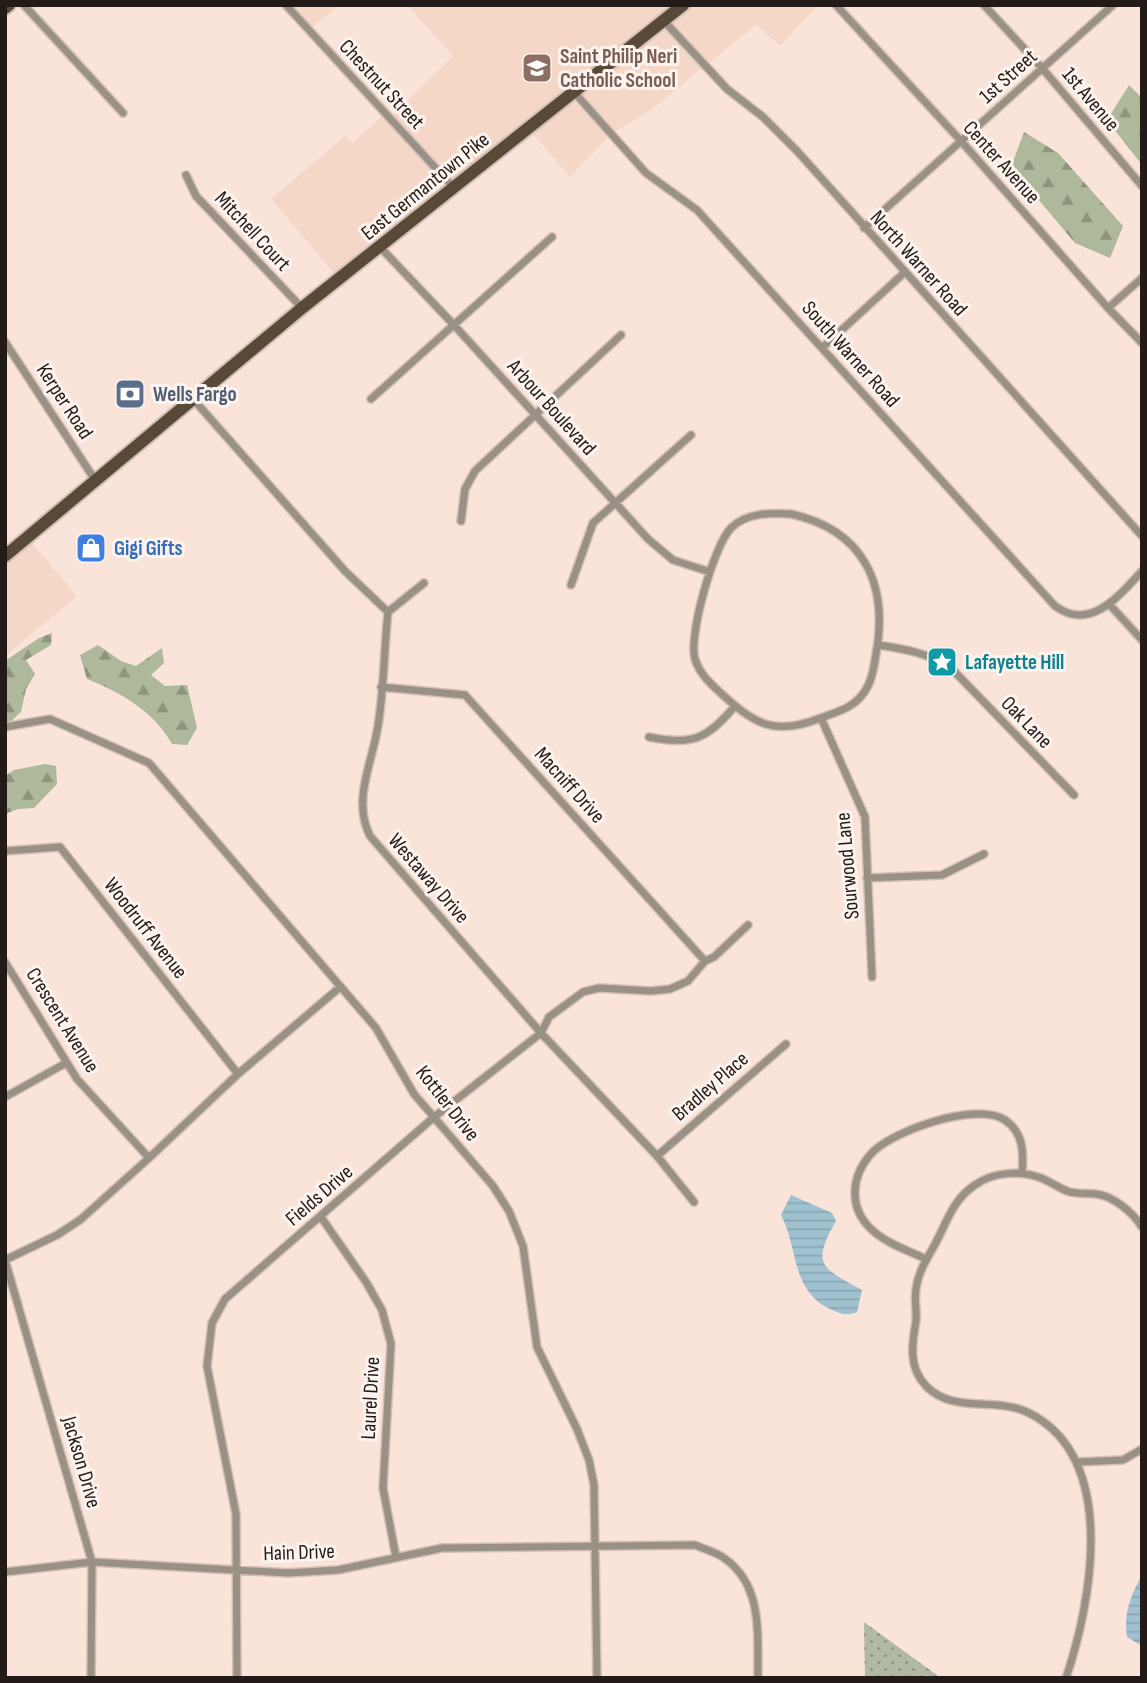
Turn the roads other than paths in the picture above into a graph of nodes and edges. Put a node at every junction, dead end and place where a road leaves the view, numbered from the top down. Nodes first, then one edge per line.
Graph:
1 (24, 5) edge
2 (286, 5) edge
3 (683, 5) edge
4 (836, 5) edge
5 (984, 5) edge
6 (1112, 5) edge
7 (664, 21) junction
8 (1042, 68) junction
9 (574, 92) junction
10 (123, 113) dead end
11 (961, 141) junction
12 (186, 175) dead end
13 (1142, 186) edge
14 (453, 187) junction
15 (864, 228) junction
16 (552, 237) dead end
17 (380, 247) junction
18 (904, 272) junction
19 (1142, 278) edge
20 (302, 308) junction
21 (1108, 308) junction
22 (454, 325) junction
23 (621, 335) dead end
24 (5, 341) edge
25 (1142, 343) edge
26 (822, 348) junction
27 (192, 399) junction
28 (371, 399) dead end
29 (536, 415) junction
30 (691, 435) dead end
31 (95, 480) junction
32 (614, 503) junction
33 (461, 521) dead end
34 (1142, 536) edge
35 (5, 556) edge
36 (1142, 571) edge
37 (710, 572) junction
38 (424, 583) dead end
39 (571, 585) dead end
40 (1108, 604) junction
41 (388, 612) junction
42 (1142, 640) edge
43 (878, 645) junction
44 (381, 687) junction
45 (734, 706) junction
46 (821, 718) junction
47 (5, 727) edge
48 (649, 737) dead end
49 (1074, 795) dead end
50 (5, 851) edge
51 (984, 855) dead end
52 (867, 878) junction
53 (748, 925) dead end
54 (705, 961) junction
55 (5, 962) edge
56 (872, 977) dead end
57 (340, 988) junction
58 (541, 1032) junction
59 (786, 1044) dead end
60 (66, 1063) junction
61 (238, 1074) junction
62 (5, 1097) edge
63 (433, 1118) junction
64 (657, 1156) junction
65 (149, 1158) junction
66 (1022, 1172) junction
67 (694, 1202) dead end
68 (321, 1217) junction
69 (1142, 1227) edge
70 (926, 1259) junction
71 (5, 1260) edge
72 (1142, 1449) edge
73 (1077, 1462) junction
74 (594, 1545) junction
75 (396, 1557) junction
76 (92, 1562) junction
77 (5, 1572) edge
78 (238, 1572) junction
79 (91, 1678) edge
80 (237, 1678) edge
81 (597, 1678) edge
82 (758, 1678) edge
83 (1066, 1678) edge

1 - 10 street
2 - 14 street, Chestnut Street
3 - 7 main road, East Germantown Pike
4 - 11 street, Center Avenue
5 - 8 street, 1st Avenue
6 - 8 street, 1st Street
7 - 9 main road, East Germantown Pike
7 - 15 street, North Warner Road
8 - 11 street, 1st Street
8 - 13 street, 1st Avenue
9 - 14 main road, East Germantown Pike
9 - 26 street, South Warner Road
11 - 15 street, 1st Street
11 - 21 street, Center Avenue
12 - 20 street, Mitchell Court
14 - 17 main road, East Germantown Pike
15 - 18 street, North Warner Road
16 - 22 street
17 - 20 main road, East Germantown Pike
17 - 22 street, Arbour Boulevard
18 - 26 street
18 - 34 street, North Warner Road
19 - 21 street
20 - 27 main road, East Germantown Pike
21 - 25 street, Center Avenue
22 - 28 street
22 - 29 street, Arbour Boulevard
23 - 29 street
24 - 31 street, Kerper Road
26 - 40 street, South Warner Road
27 - 31 main road, East Germantown Pike
27 - 41 street
29 - 32 street, Arbour Boulevard
29 - 33 street
30 - 32 street
31 - 35 main road, East Germantown Pike
32 - 37 street, Arbour Boulevard
32 - 39 street
36 - 40 street
37 - 43 street
37 - 45 street
38 - 41 street
40 - 42 street
41 - 44 street, Westaway Drive
43 - 46 street
43 - 49 street, Oak Lane
44 - 54 street, Macniff Drive
44 - 58 street, Westaway Drive
45 - 46 street
45 - 48 street
46 - 52 street, Sourwood Lane
47 - 57 street, Kottler Drive
50 - 61 street, Woodruff Avenue
51 - 52 street
52 - 56 street, Sourwood Lane
53 - 54 street, Fields Drive
54 - 58 street, Fields Drive
55 - 60 street, Crescent Avenue
57 - 61 street
57 - 63 street, Kottler Drive
58 - 63 street, Fields Drive
58 - 64 street, Westaway Drive
59 - 64 street, Bradley Place
60 - 62 street
60 - 65 street, Crescent Avenue
61 - 65 street
63 - 68 street, Fields Drive
63 - 74 street, Kottler Drive
64 - 67 street, Westaway Drive
65 - 71 street
66 - 69 street
66 - 70 street
66 - 70 street
68 - 75 street, Laurel Drive
68 - 78 street, Fields Drive
70 - 73 street
71 - 76 street, Jackson Drive
72 - 73 street
73 - 83 street
74 - 75 street, Hain Drive
74 - 81 street, Kottler Drive
74 - 82 street, Hain Drive
75 - 78 street, Hain Drive
76 - 77 street, Hain Drive
76 - 78 street, Hain Drive
76 - 79 street, Jackson Drive
78 - 80 street, Fields Drive

